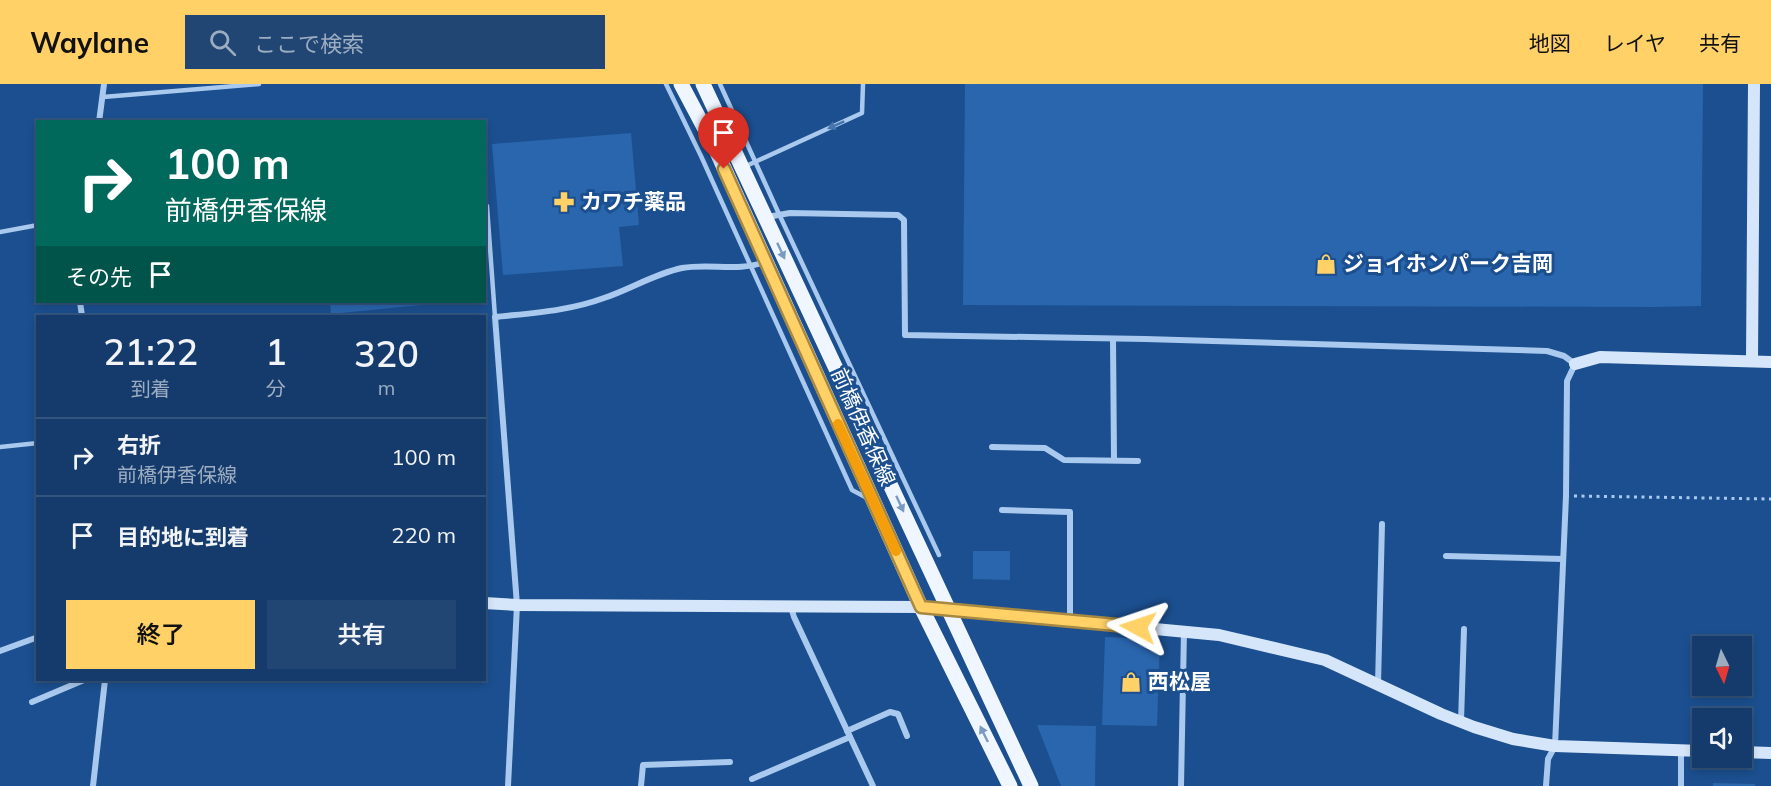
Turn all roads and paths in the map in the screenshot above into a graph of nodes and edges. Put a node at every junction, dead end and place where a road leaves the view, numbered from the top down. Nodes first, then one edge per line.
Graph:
1 (104, 84) edge
2 (259, 84) edge
3 (666, 84) edge
4 (681, 84) edge
5 (703, 84) edge
6 (720, 84) edge
7 (863, 84) edge
8 (1754, 84) edge
9 (103, 97) junction
10 (99, 120) edge
11 (709, 153) junction
12 (748, 165) junction
13 (486, 206) edge
14 (772, 216) junction
15 (36, 225) edge
16 (0, 232) edge
17 (766, 261) junction
18 (751, 267) junction
19 (782, 315) junction
20 (495, 316) junction
21 (1113, 339) junction
22 (1752, 361) junction
23 (1771, 362) edge
24 (1575, 364) junction
25 (36, 443) edge
26 (0, 447) edge
27 (992, 447) dead end
28 (1114, 459) junction
29 (1138, 461) dead end
30 (895, 478) junction
31 (1566, 496) junction
32 (1771, 499) edge
33 (1002, 510) dead end
34 (1382, 524) dead end
35 (939, 555) dead end
36 (1446, 556) dead end
37 (1563, 559) junction
38 (486, 603) edge
39 (517, 605) junction
40 (791, 606) junction
41 (921, 607) junction
42 (949, 610) junction
43 (1070, 621) junction
44 (1464, 629) dead end
45 (1184, 631) junction
46 (36, 638) edge
47 (0, 651) edge
48 (82, 681) edge
49 (105, 681) edge
50 (1378, 684) junction
51 (32, 702) dead end
52 (1461, 721) junction
53 (849, 734) junction
54 (908, 736) dead end
55 (1555, 746) junction
56 (1681, 750) junction
57 (1692, 751) edge
58 (1752, 752) edge
59 (1771, 753) edge
60 (730, 762) dead end
61 (752, 779) dead end
62 (93, 786) edge
63 (508, 786) edge
64 (640, 786) edge
65 (873, 786) edge
66 (1010, 786) edge
67 (1031, 786) edge
68 (1181, 786) edge
69 (1546, 786) edge
70 (1681, 786) edge

1 - 9 street
2 - 9 lane
3 - 11 lane
4 - 11 main road, 前橋伊香保線
5 - 12 main road, 前橋伊香保線
6 - 12 lane
7 -> 12 lane
8 - 22 street
9 - 10 street
11 - 17 main road, 前橋伊香保線
11 - 18 lane
12 - 14 main road, 前橋伊香保線
13 - 20 lane
14 - 21 street
14 - 30 main road, 前橋伊香保線
15 - 16 lane
17 - 18 street
17 - 19 main road, 前橋伊香保線
18 - 19 lane
18 - 20 street
19 - 41 main road, 前橋伊香保線
20 - 39 street
21 - 24 street
21 - 28 street
22 - 23 street
22 - 24 street
24 - 31 street
25 - 26 lane
27 - 28 street
28 - 29 street
30 - 35 lane
30 -> 42 main road, 前橋伊香保線
31 - 32 path
31 - 37 street
33 - 43 street
34 - 50 street
36 - 37 street
37 - 55 street
38 - 39 street
39 - 40 street
39 - 63 street
40 - 41 street
40 - 53 street
41 - 42 street
66 -> 41 main road, 前橋伊香保線
42 - 43 street
42 - 67 main road, 前橋伊香保線
43 - 45 street
44 - 52 street
45 - 50 street
45 - 68 street
46 - 47 street
48 - 51 street
49 - 62 street
50 - 52 street
52 - 55 street
53 - 54 street
53 - 61 street
53 - 65 street
55 - 56 street
55 - 69 street
56 - 57 street
56 - 70 street
58 - 59 street
60 - 64 street

